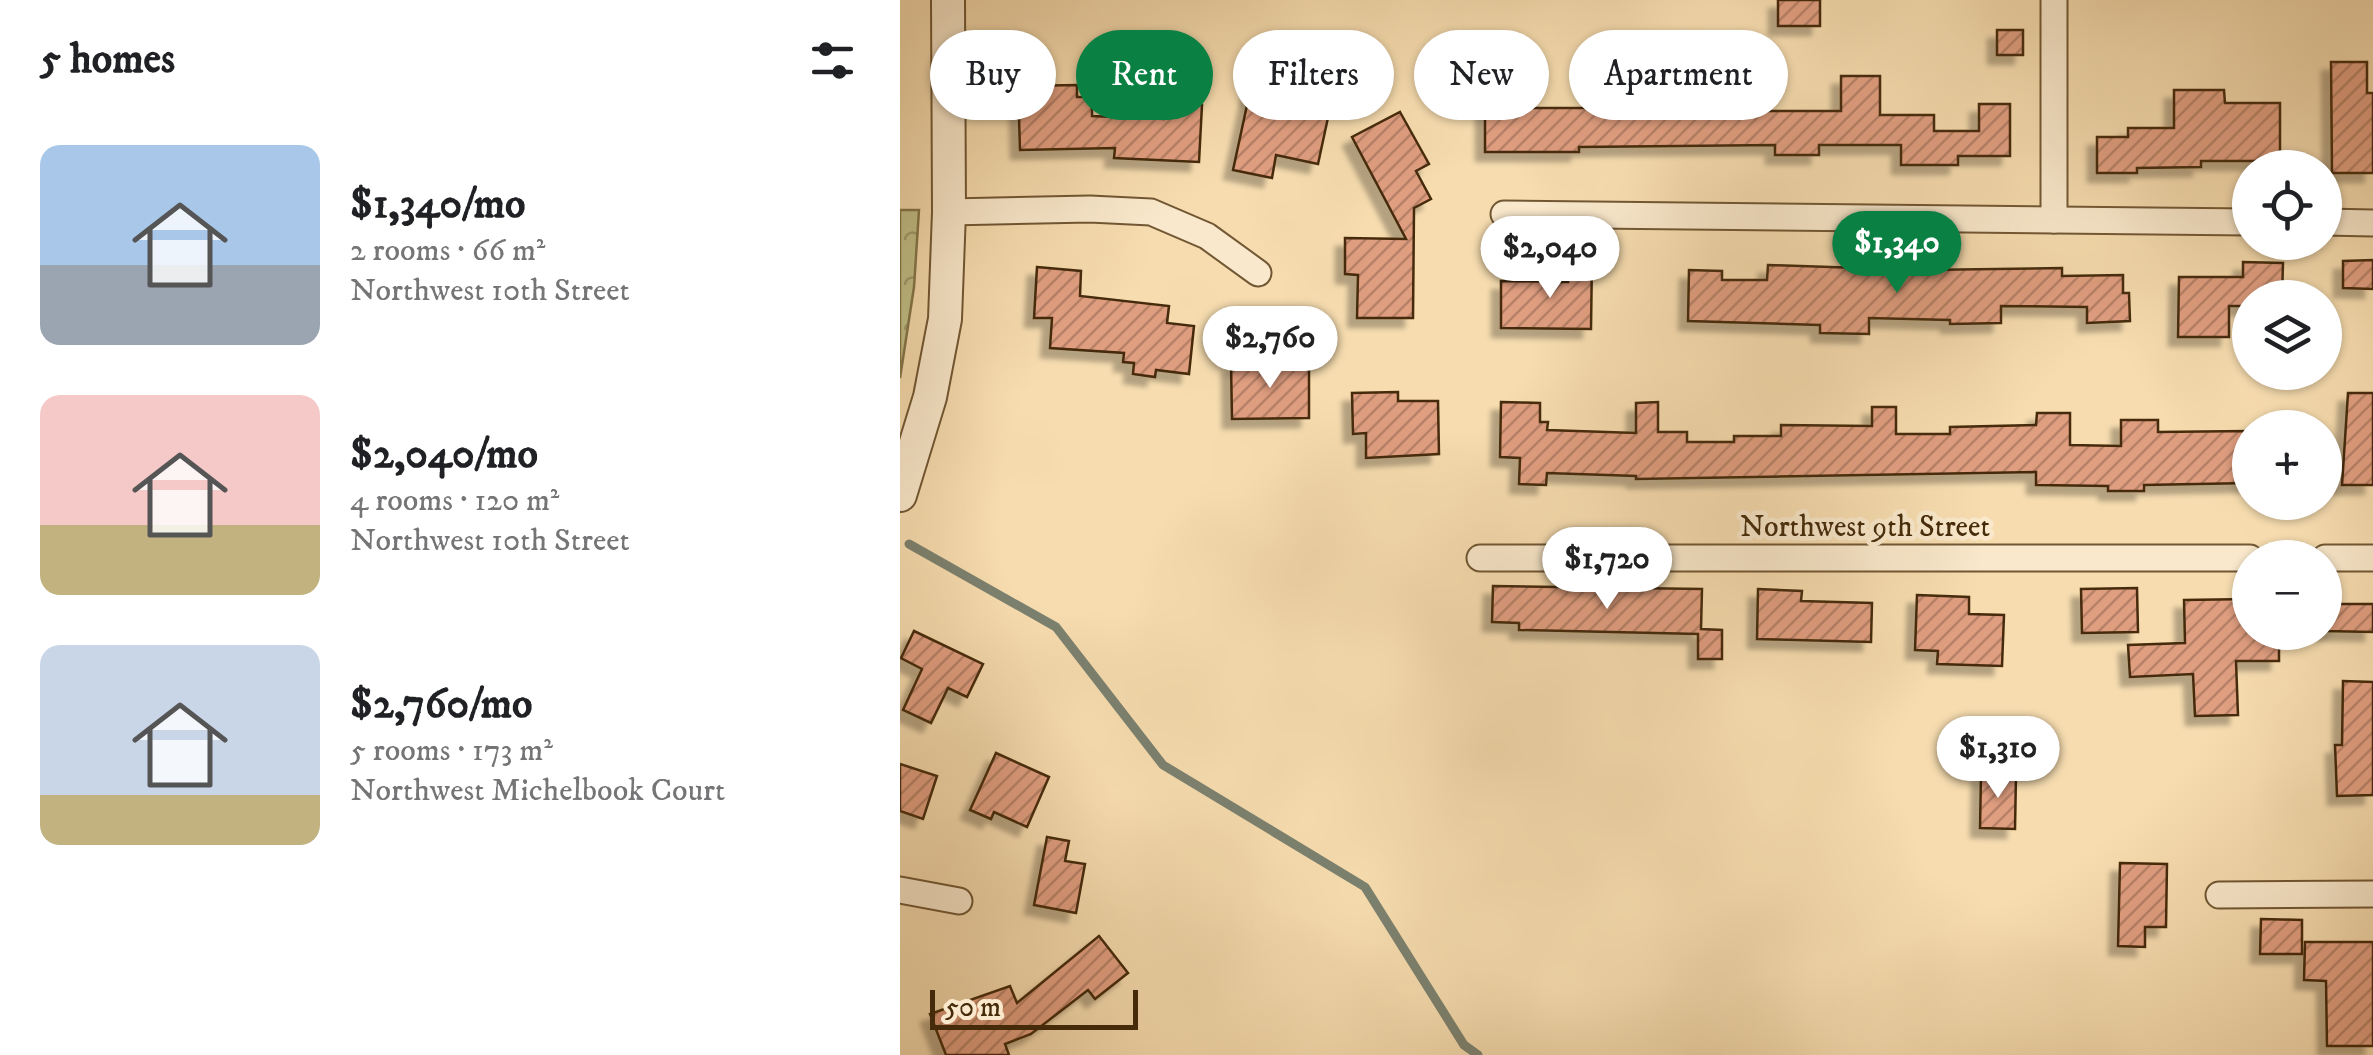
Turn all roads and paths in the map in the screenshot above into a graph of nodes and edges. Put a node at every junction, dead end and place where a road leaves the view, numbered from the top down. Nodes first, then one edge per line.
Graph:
1 (948, 0) edge
2 (2054, 0) edge
3 (948, 212) junction
4 (1504, 214) dead end
5 (2054, 220) junction
6 (2232, 222) edge
7 (2342, 222) edge
8 (2373, 223) edge
9 (1258, 274) dead end
10 (900, 495) edge
11 (1480, 558) dead end
12 (2232, 558) edge
13 (2342, 558) edge
14 (2373, 558) edge
15 (900, 890) edge
16 (2373, 894) edge
17 (2218, 895) dead end
18 (959, 901) dead end

1 - 3 street
2 - 5 street
3 - 9 street
3 - 10 street
4 - 5 street
5 - 6 street
7 - 8 street
11 - 12 street, Northwest 9th Street
13 - 14 street
15 - 18 street
16 - 17 street

